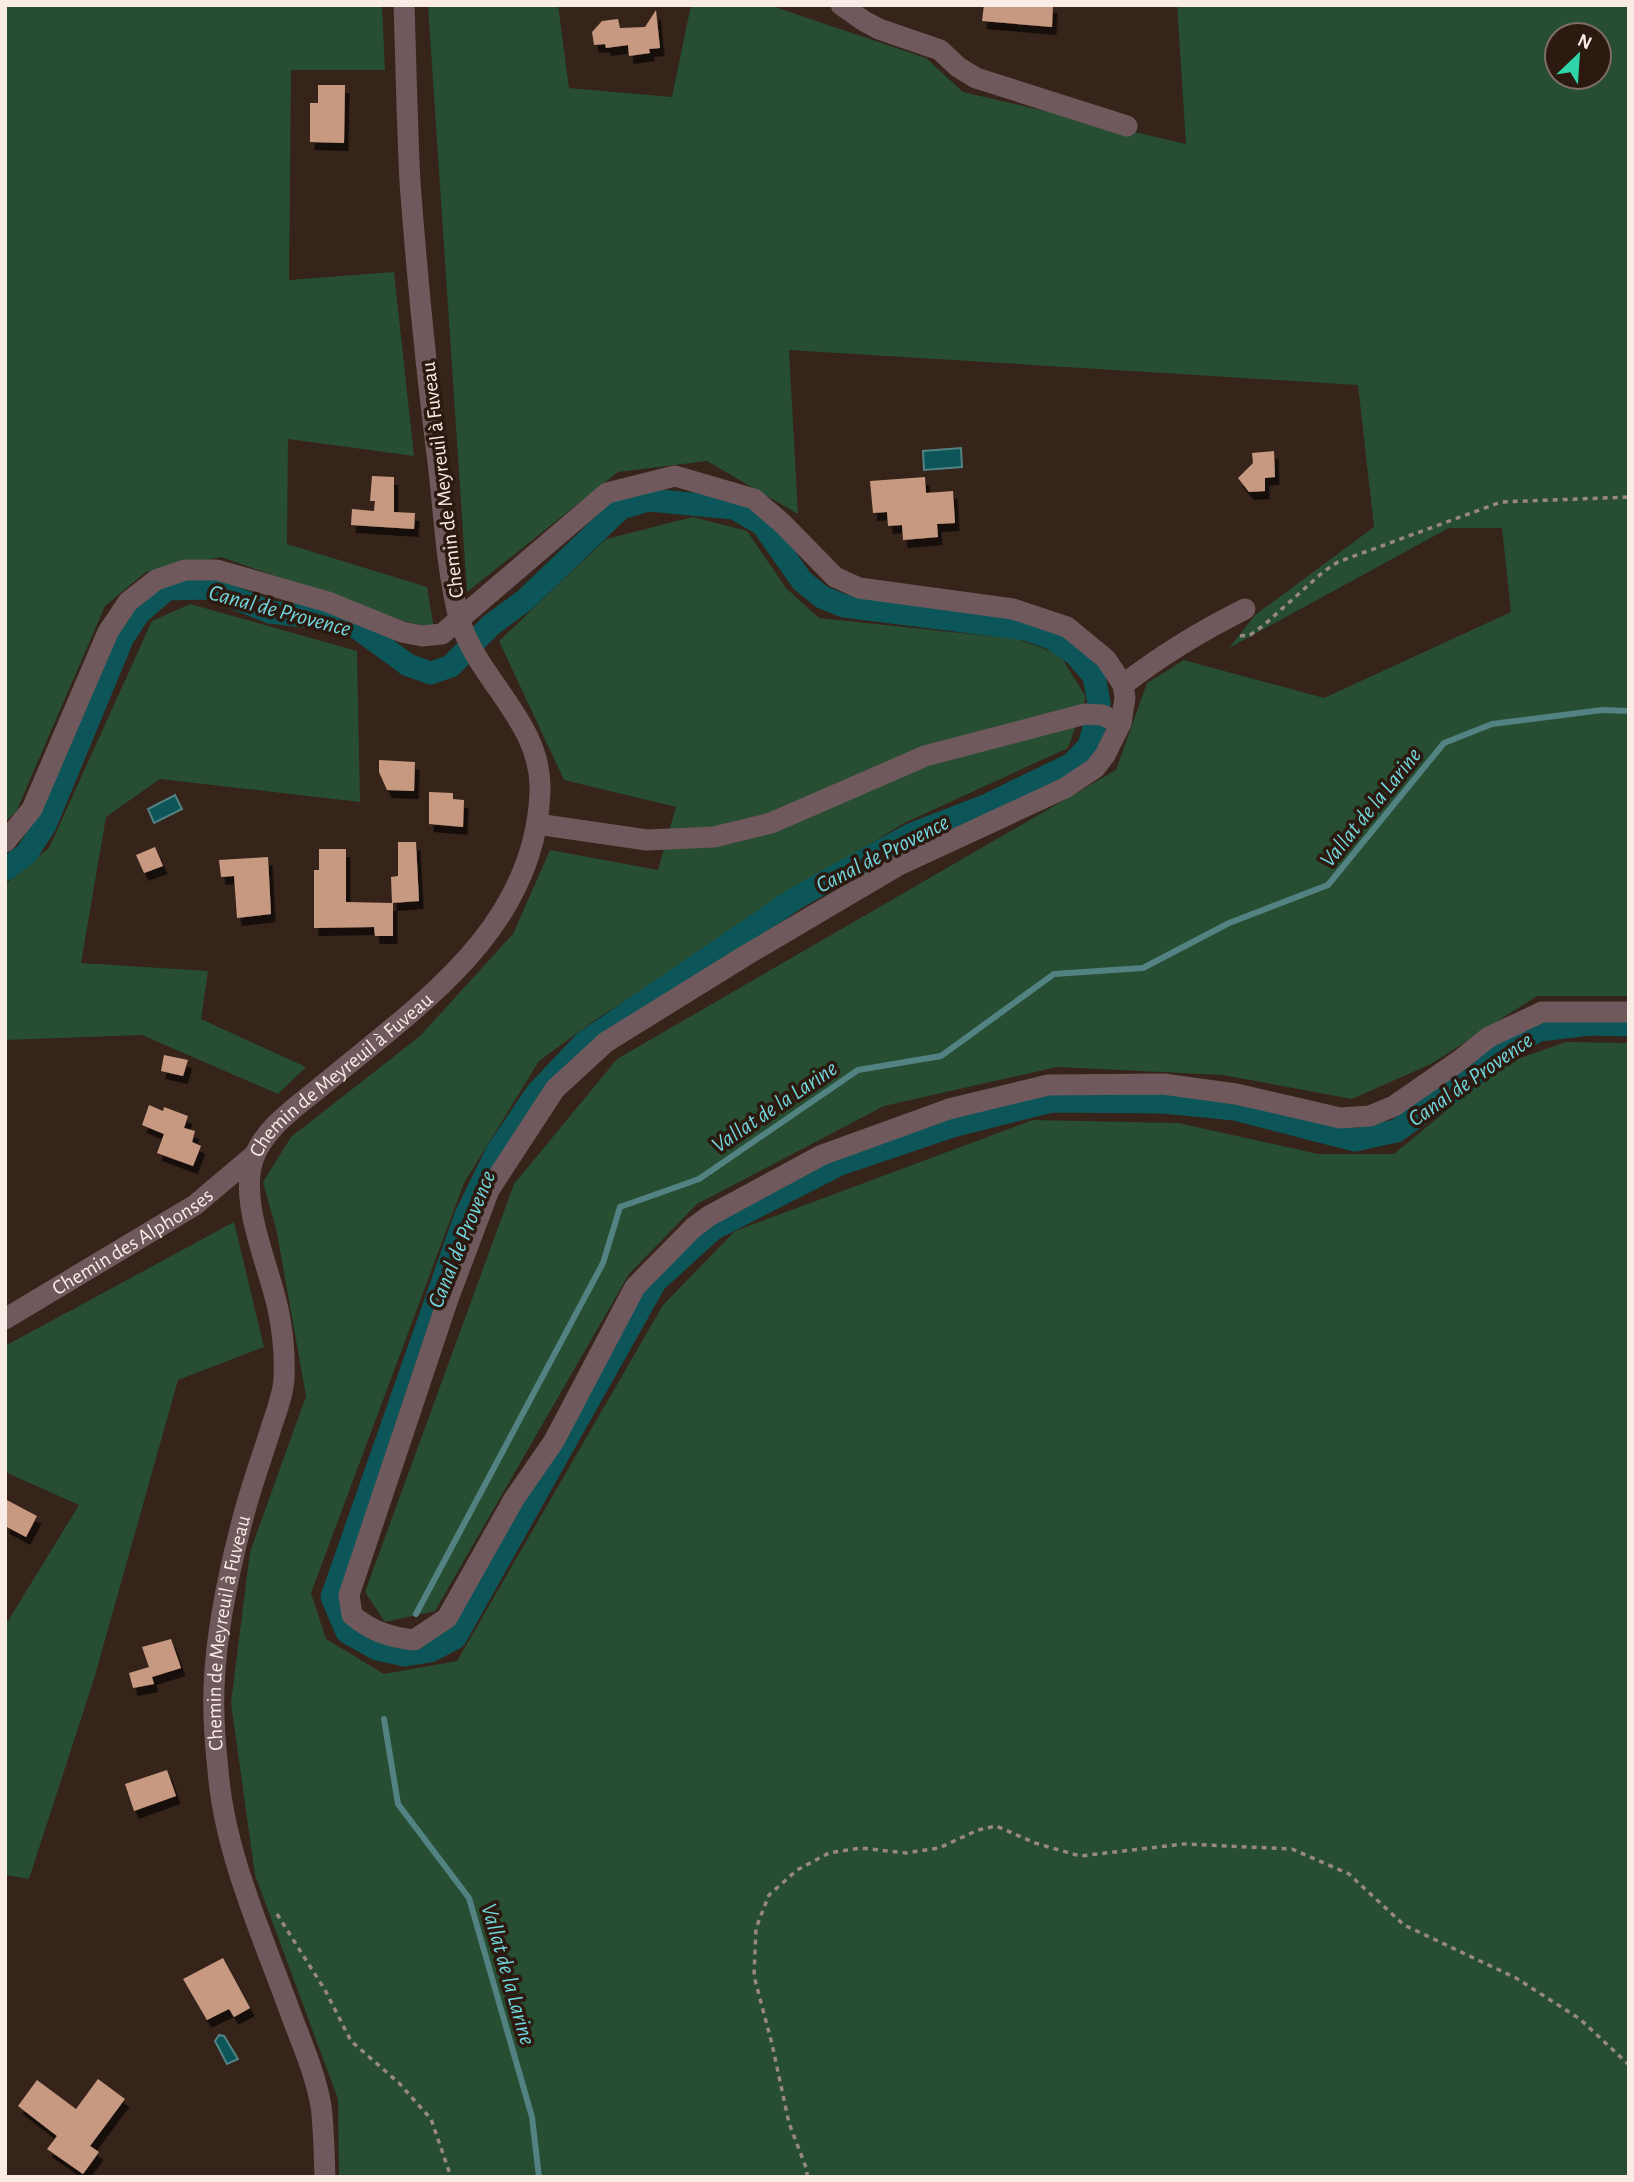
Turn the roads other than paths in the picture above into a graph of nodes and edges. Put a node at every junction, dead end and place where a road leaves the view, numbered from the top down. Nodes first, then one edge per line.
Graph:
1 (404, 5) edge
2 (841, 5) edge
3 (1128, 126) dead end
4 (1245, 609) dead end
5 (459, 621) junction
6 (1123, 685) junction
7 (1103, 717) junction
8 (537, 824) junction
9 (5, 842) edge
10 (1629, 1012) edge
11 (253, 1156) junction
12 (5, 1319) edge
13 (326, 2177) edge

1 - 5 street, Chemin de Meyreuil à Fuveau
2 - 3 street
4 - 6 street
5 - 6 street
5 - 8 street, Chemin de Meyreuil à Fuveau
5 - 9 street
6 - 7 street
7 - 8 street
7 - 10 street
8 - 11 street, Chemin de Meyreuil à Fuveau
11 - 12 street, Chemin des Alphonses
11 - 13 street, Chemin de Meyreuil à Fuveau

